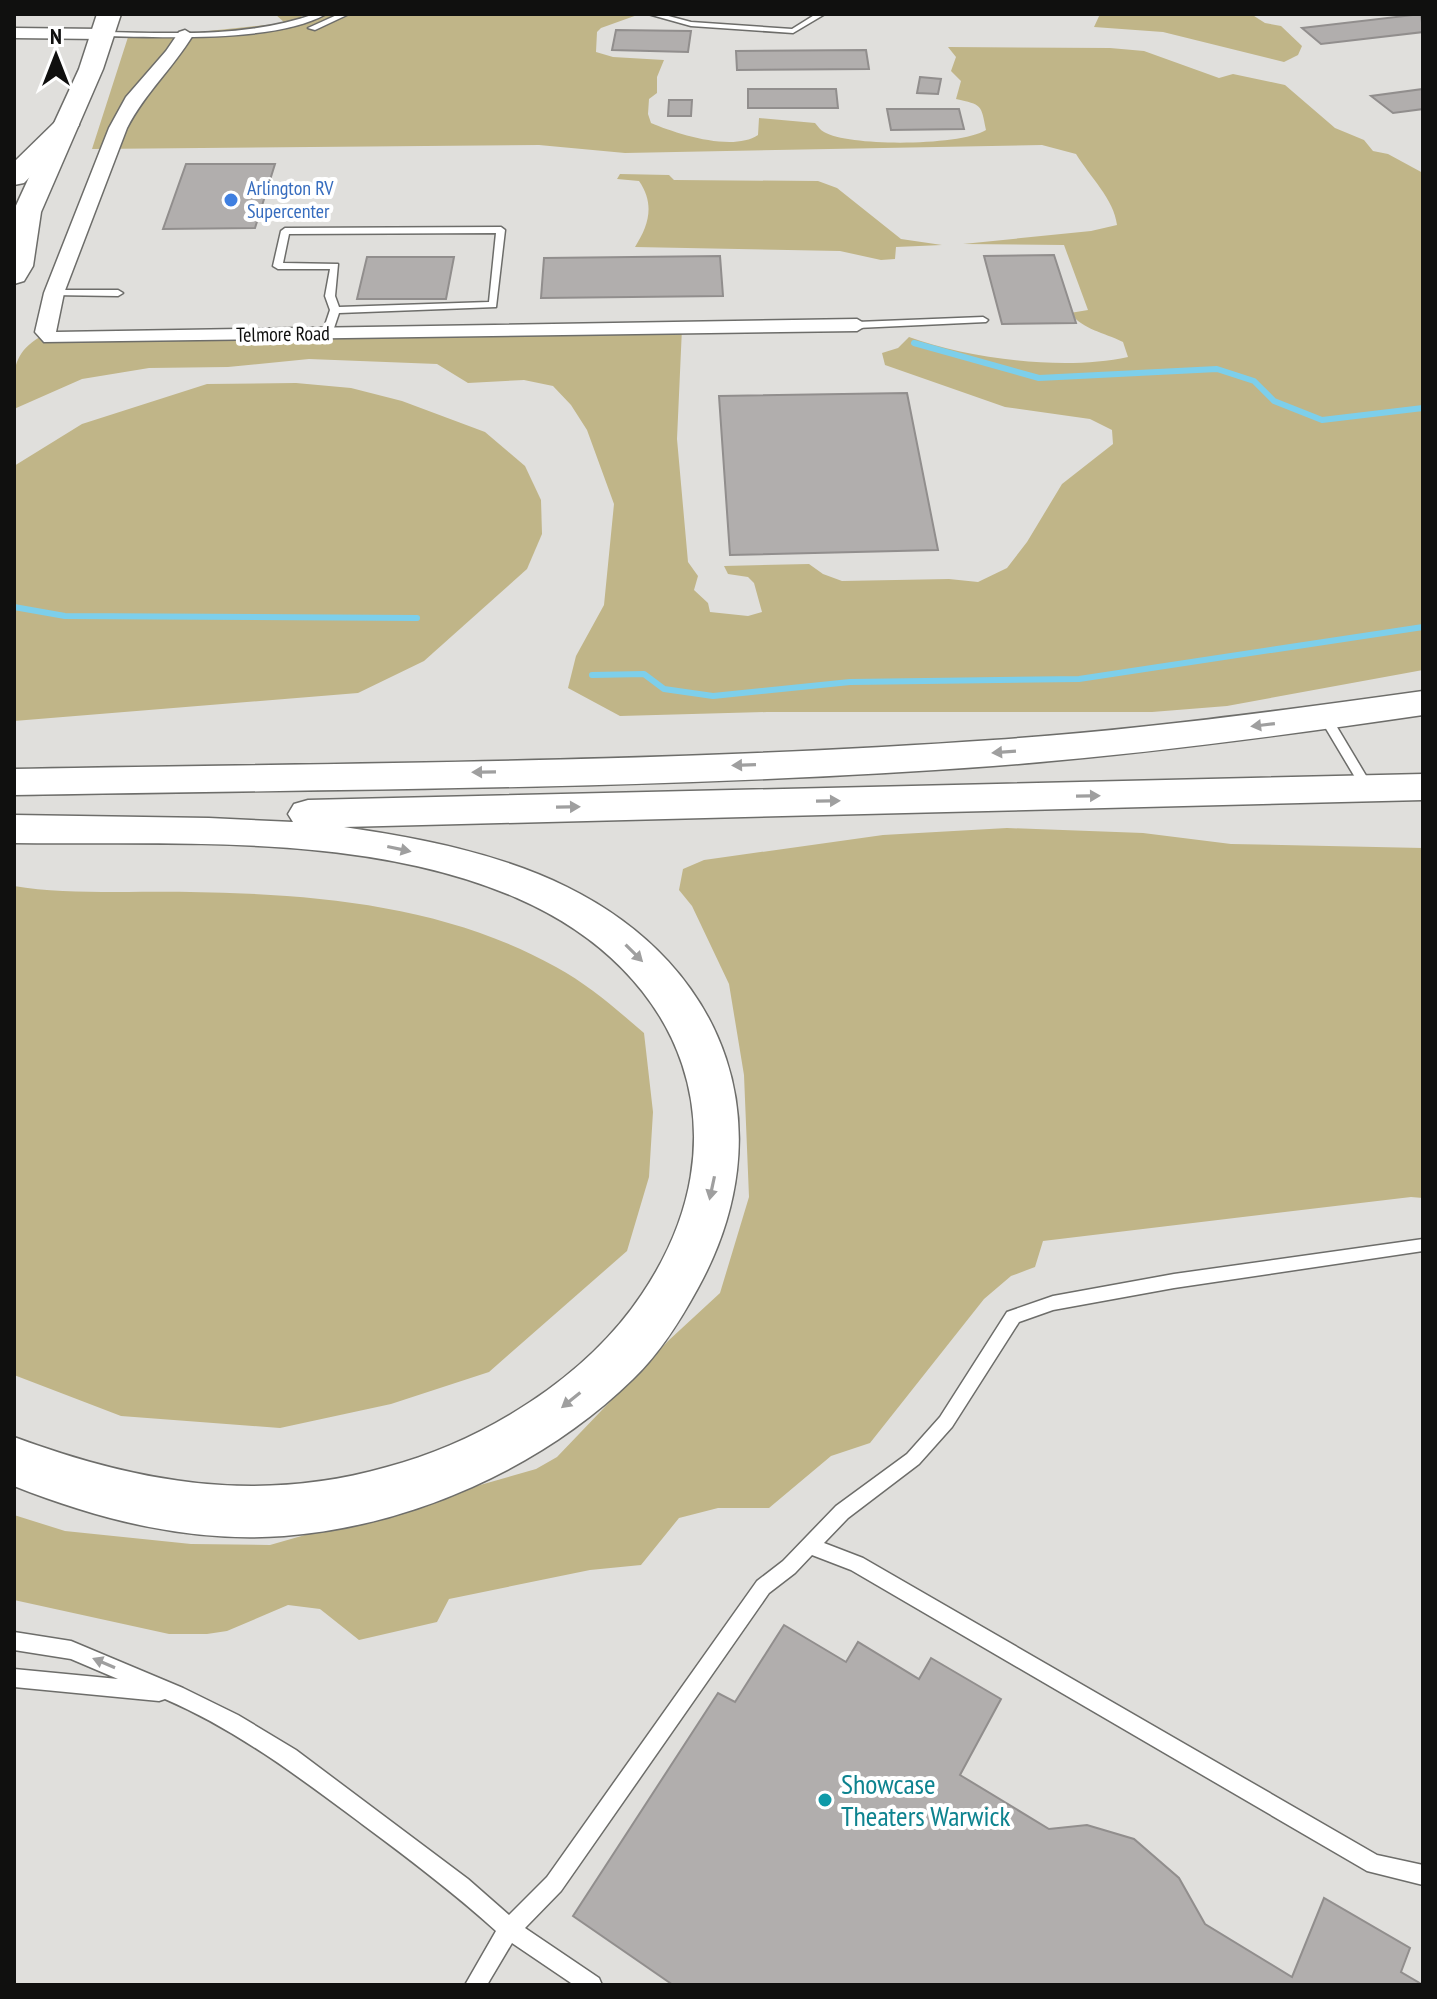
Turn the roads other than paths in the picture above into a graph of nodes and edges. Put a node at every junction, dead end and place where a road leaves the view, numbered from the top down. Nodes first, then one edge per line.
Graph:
1 (322, 14) edge
2 (345, 14) edge
3 (652, 14) edge
4 (821, 14) edge
5 (51, 18) dead end
6 (105, 24) edge
7 (14, 26) edge
8 (14, 33) edge
9 (185, 35) junction
10 (66, 125) junction
11 (14, 177) edge
12 (21, 221) edge
13 (14, 275) edge
14 (54, 293) junction
15 (118, 293) dead end
16 (335, 310) junction
17 (983, 320) dead end
18 (857, 325) joint
19 (327, 334) junction
20 (1423, 703) edge
21 (1325, 717) junction
22 (14, 782) edge
23 (1423, 787) edge
24 (1368, 789) junction
25 (14, 821) edge
26 (14, 829) edge
27 (1423, 1245) edge
28 (14, 1461) edge
29 (809, 1546) junction
30 (14, 1641) edge
31 (14, 1678) edge
32 (176, 1694) junction
33 (1423, 1875) edge
34 (509, 1929) junction
35 (475, 1985) edge
36 (592, 1985) edge

1 - 9 lane
2 - 9 lane
3 - 4 lane
5 - 7 street
6 - 8 street
6 - 9 lane
6 - 10 main road
9 - 14 street, Telmore Road
10 - 11 main road
10 - 12 main road
12 - 13 main road
14 - 15 lane
14 - 19 street, Telmore Road
16 - 16 lane
16 - 19 lane
17 - 18 lane
18 - 19 street, Telmore Road
20 - 21 main road
21 -> 22 main road
21 - 24 lane
23 - 24 main road
25 -> 24 main road
26 -> 28 main road
27 - 29 lane
29 - 33 lane
29 - 34 lane
32 -> 30 lane
31 - 32 lane
32 - 34 lane
34 - 35 lane
34 - 36 lane

